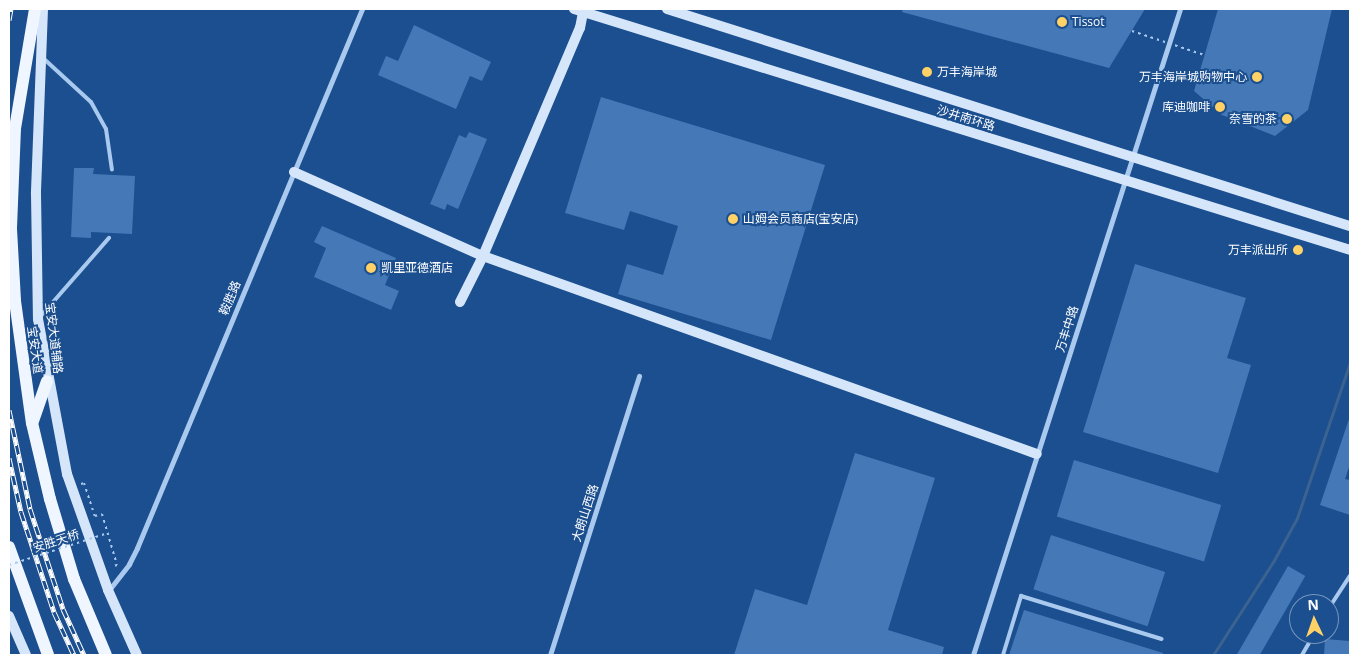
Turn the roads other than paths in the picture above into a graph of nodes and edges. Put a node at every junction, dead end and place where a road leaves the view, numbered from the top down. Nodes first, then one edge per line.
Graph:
1 (35, 9) edge
2 (43, 9) edge
3 (362, 9) edge
4 (1180, 9) edge
5 (579, 10) edge
6 (673, 10) edge
7 (43, 58) junction
8 (1132, 157) junction
9 (112, 170) dead end
10 (294, 172) junction
11 (1125, 180) junction
12 (1350, 226) edge
13 (109, 238) dead end
14 (1350, 250) edge
15 (483, 256) junction
16 (460, 302) dead end
17 (38, 319) junction
18 (639, 376) dead end
19 (47, 381) junction
20 (32, 423) junction
21 (1037, 454) junction
22 (9, 547) edge
23 (1350, 576) edge
24 (108, 590) junction
25 (1338, 594) edge
26 (9, 616) edge
27 (1162, 639) dead end
28 (1308, 644) edge
29 (26, 655) edge
30 (48, 655) edge
31 (106, 655) edge
32 (137, 655) edge
33 (550, 655) edge
34 (973, 655) edge
35 (1002, 655) edge
36 (1302, 655) edge

1 - 20 main road, 宝安大道
2 - 7 main road, 宝安大道辅路
3 - 10 street, 鞍胜路
4 - 8 street, 万丰中路
5 - 11 main road, 沙井南环路
5 - 15 main road
6 - 8 main road, 沙井南环路
7 - 9 lane
7 - 17 main road, 宝安大道辅路
8 - 11 street, 万丰中路
8 - 12 main road, 沙井南环路
10 - 15 main road
10 - 24 street, 鞍胜路
11 - 14 main road, 沙井南环路
11 - 21 street, 万丰中路
13 - 17 lane
15 - 16 main road
15 - 21 main road
17 - 19 main road, 宝安大道辅路
18 - 33 street, 大朗山西路
19 - 20 main road
19 - 24 main road, 宝安大道辅路
20 - 31 main road, 宝安大道
21 - 34 street, 万丰中路
22 - 30 main road
23 - 25 lane
24 - 32 main road, 宝安大道辅路
26 - 29 main road
27 - 35 lane
28 - 36 lane

